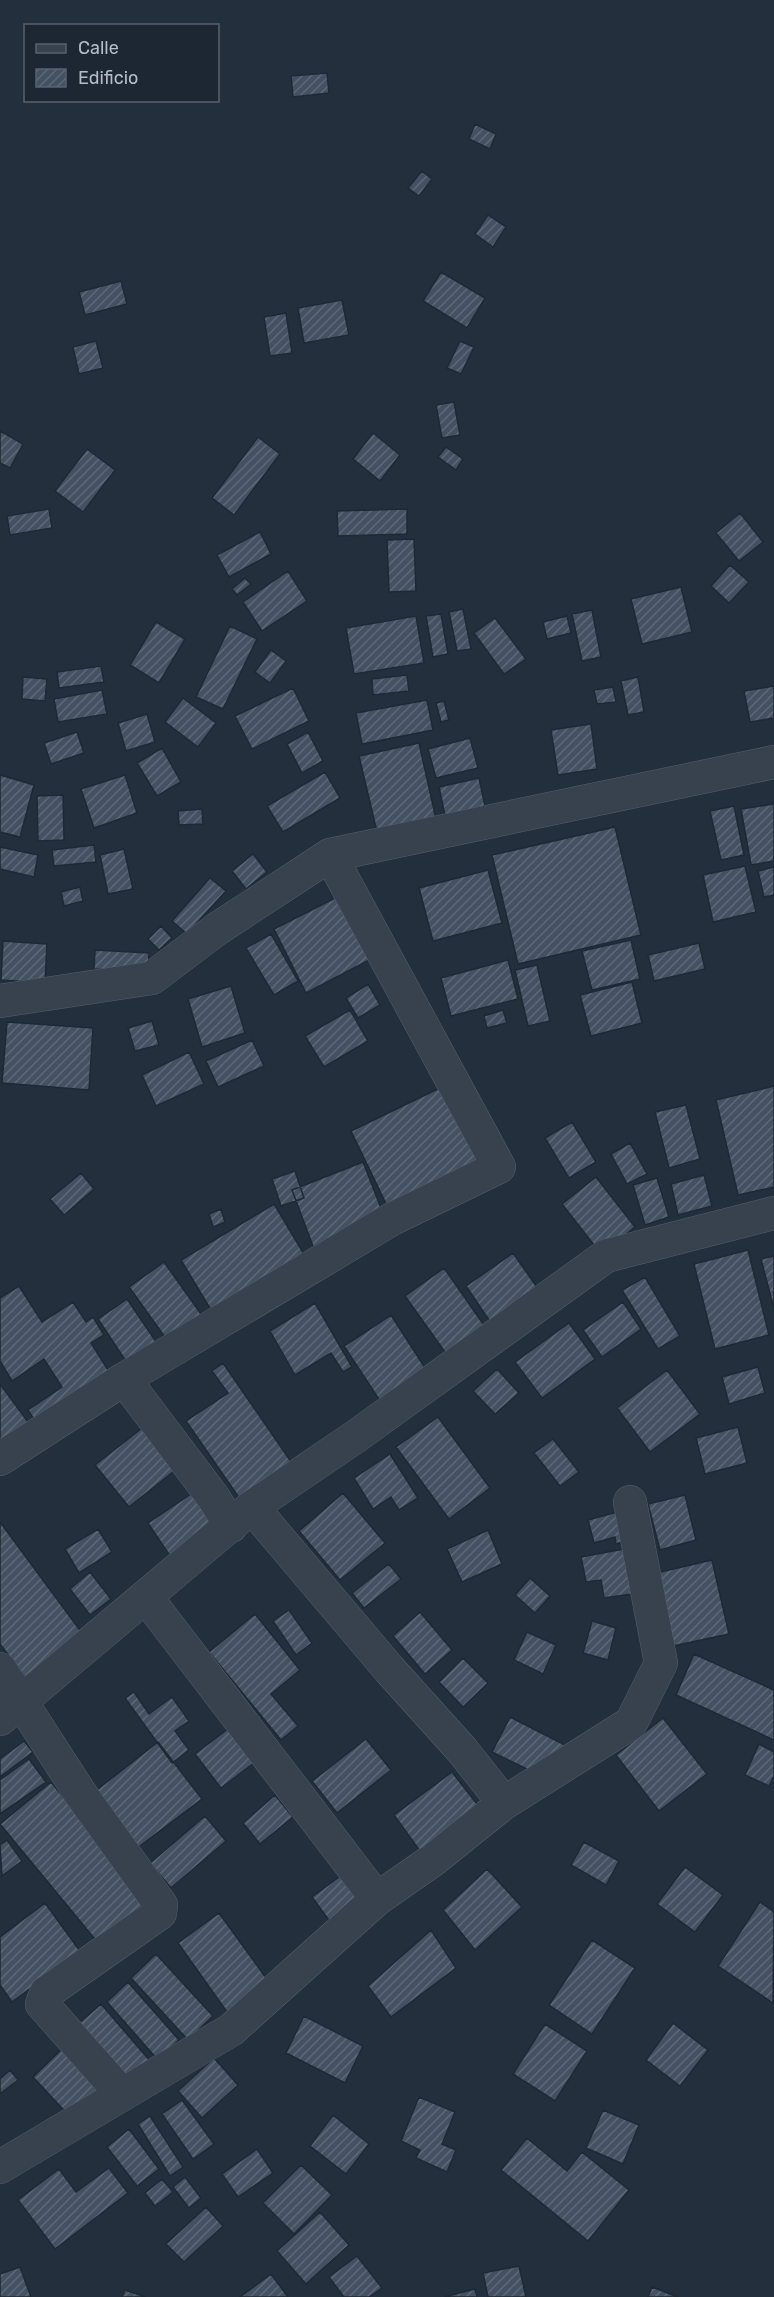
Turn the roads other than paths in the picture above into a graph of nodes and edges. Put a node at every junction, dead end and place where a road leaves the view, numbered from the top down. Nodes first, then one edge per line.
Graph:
1 (774, 762) edge
2 (330, 855) junction
3 (0, 1001) edge
4 (774, 1213) edge
5 (124, 1379) junction
6 (0, 1459) edge
7 (630, 1502) dead end
8 (241, 1516) junction
9 (146, 1597) junction
10 (0, 1669) edge
11 (11, 1710) edge
12 (504, 1803) junction
13 (377, 1899) junction
14 (121, 2093) junction
15 (0, 2167) edge

1 - 2 street
2 - 3 street
2 - 5 street
4 - 8 street
5 - 6 street
5 - 8 street
7 - 12 street
8 - 9 street
8 - 12 street
9 - 11 street
9 - 13 street
10 - 11 street
11 - 14 street
12 - 13 street
13 - 14 street
14 - 15 street

